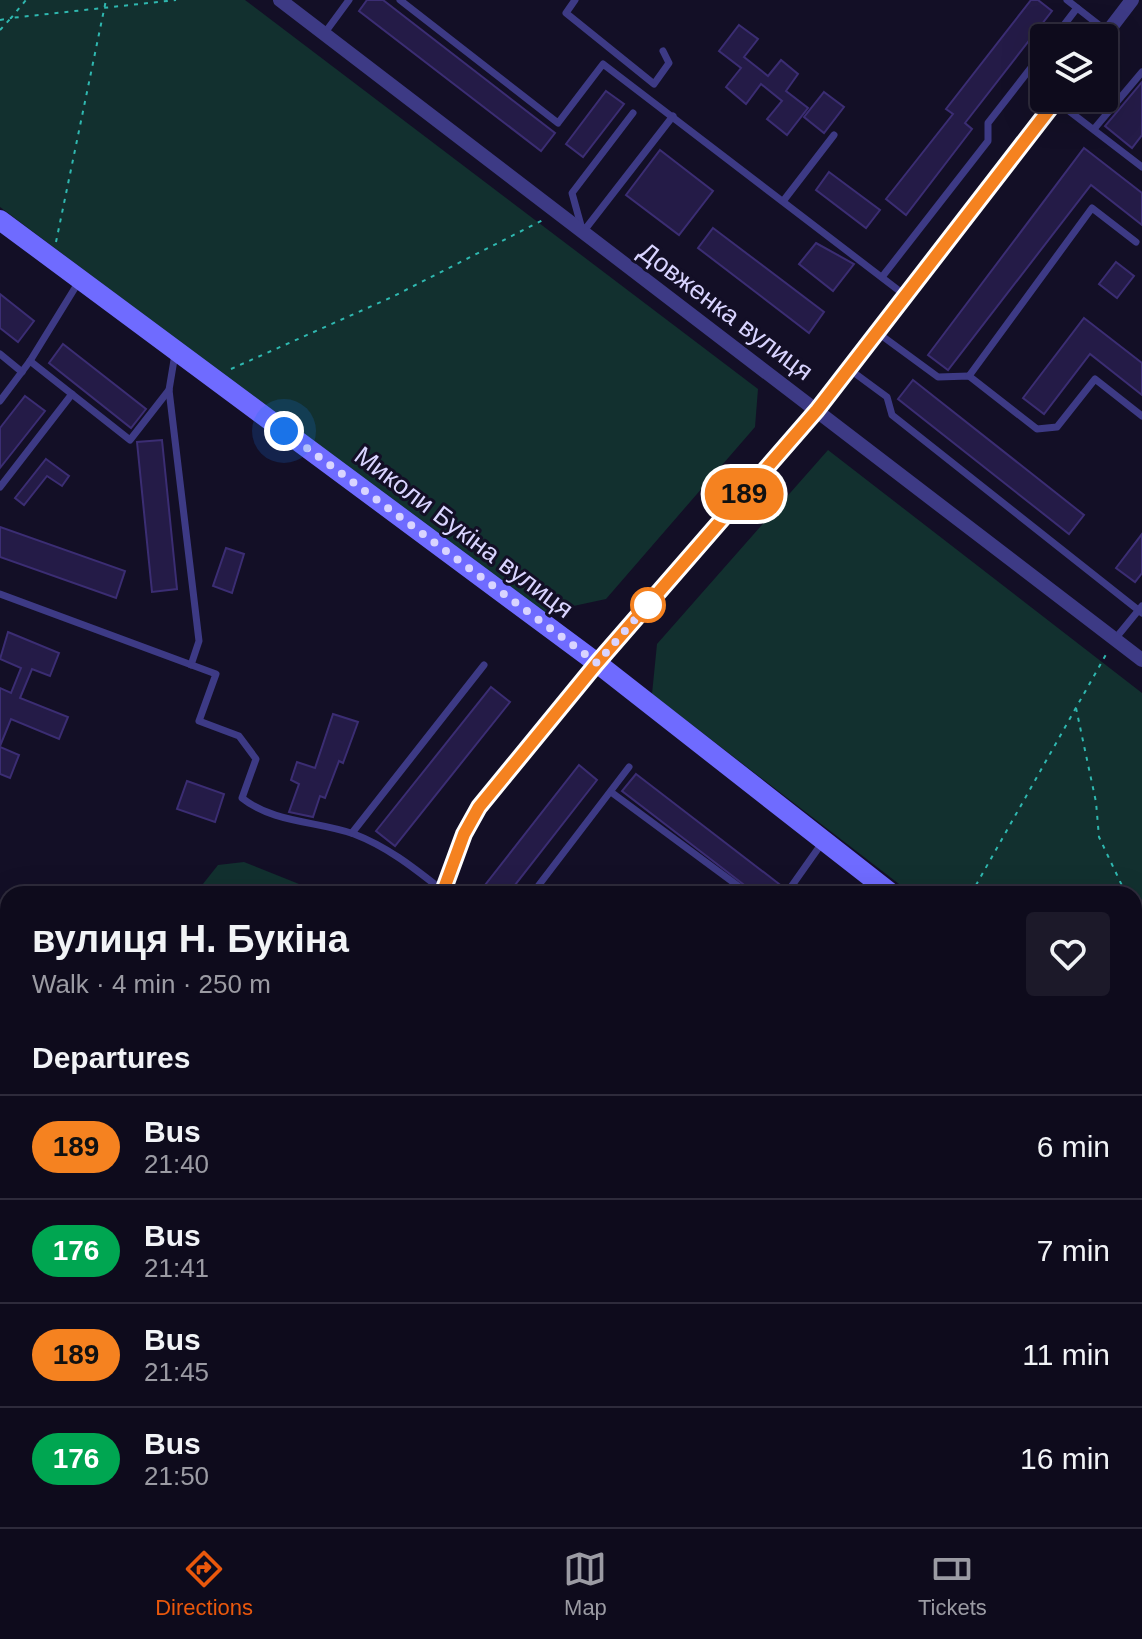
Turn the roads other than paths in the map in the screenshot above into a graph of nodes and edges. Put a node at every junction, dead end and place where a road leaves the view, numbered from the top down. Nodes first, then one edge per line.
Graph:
1 (280, 0) edge
2 (349, 0) edge
3 (400, 0) edge
4 (575, 0) edge
5 (1067, 0) edge
6 (1132, 0) edge
7 (1077, 8) junction
8 (1065, 24) edge
9 (1094, 24) edge
10 (1113, 24) edge
11 (324, 34) junction
12 (663, 51) dead end
13 (1030, 69) edge
14 (1142, 72) edge
15 (654, 84) junction
16 (656, 103) junction
17 (1047, 112) edge
18 (1073, 112) edge
19 (633, 113) dead end
20 (673, 116) junction
21 (1094, 129) junction
22 (834, 135) dead end
23 (1142, 167) edge
24 (784, 200) junction
25 (0, 220) edge
26 (583, 232) junction
27 (1136, 242) dead end
28 (882, 277) junction
29 (80, 280) junction
30 (906, 296) junction
31 (878, 333) junction
32 (176, 351) junction
33 (0, 354) edge
34 (30, 361) junction
35 (849, 369) junction
36 (22, 372) junction
37 (969, 376) junction
38 (169, 390) junction
39 (72, 394) junction
40 (0, 401) edge
41 (817, 410) junction
42 (1142, 416) edge
43 (0, 487) edge
44 (0, 594) edge
45 (1141, 610) edge
46 (1115, 639) junction
47 (1142, 660) edge
48 (597, 663) junction
49 (191, 665) junction
50 (484, 665) dead end
51 (629, 767) dead end
52 (611, 792) junction
53 (352, 833) junction
54 (824, 841) junction
55 (435, 886) edge
56 (446, 886) edge
57 (538, 886) edge
58 (738, 886) edge
59 (792, 886) edge
60 (882, 886) edge

1 - 11 street, Довженка вулиця
2 - 11 lane
3 - 16 lane
4 - 15 lane
5 - 7 lane
6 - 10 street
7 - 8 lane
7 - 9 lane
11 - 26 street, Довженка вулиця
12 - 15 lane
13 - 28 lane
14 - 21 lane
15 - 16 lane
16 - 20 lane
17 - 30 street
18 - 21 lane
19 - 26 lane
20 - 24 lane
20 - 26 lane
21 - 23 lane
22 - 24 lane
24 - 28 lane
25 - 29 street, Миколи Букіна вулиця
26 - 41 street, Довженка вулиця
27 - 37 lane
28 - 30 lane
29 - 32 street, Миколи Букіна вулиця
29 - 34 lane
30 - 31 street
31 - 35 street
31 - 37 lane
32 - 38 lane
32 - 48 street, Миколи Букіна вулиця
33 - 36 lane
34 - 36 lane
34 - 39 lane
35 - 41 street
35 - 45 lane
36 - 40 lane
37 - 42 lane
38 - 39 lane
38 - 49 lane
39 - 43 lane
41 - 46 street, Довженка вулиця
41 - 48 street
44 - 49 lane
45 - 46 lane
46 - 47 street, Довженка вулиця
48 - 54 street, Миколи Букіна вулиця
48 - 56 street
49 - 53 lane
50 - 53 lane
51 - 52 lane
52 - 57 lane
52 - 58 lane
53 - 55 lane
54 - 59 lane
54 - 60 street, Миколи Букіна вулиця

